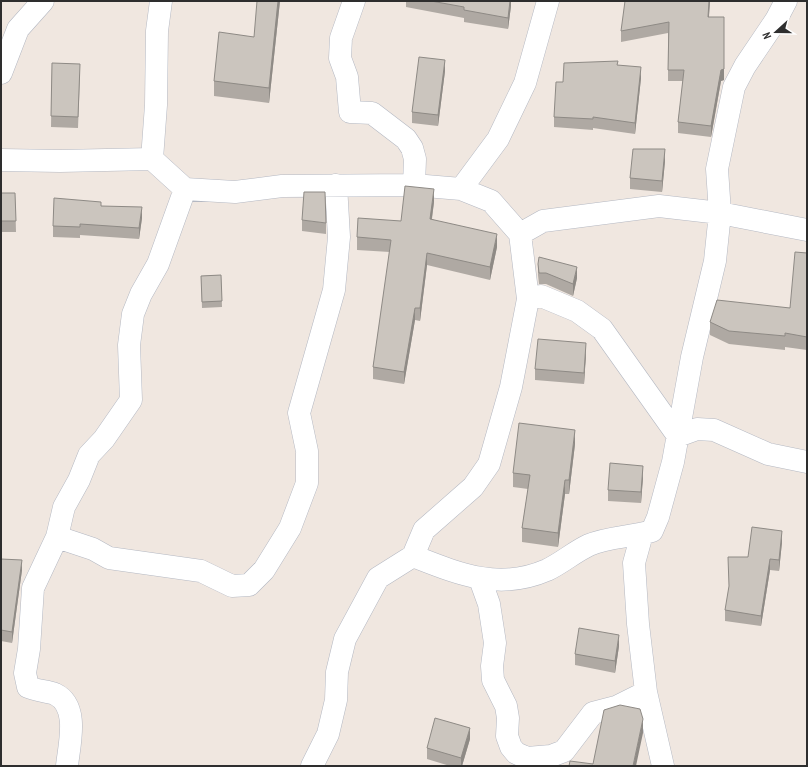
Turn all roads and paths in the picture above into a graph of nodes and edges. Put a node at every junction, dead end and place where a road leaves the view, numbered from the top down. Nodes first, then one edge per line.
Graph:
1 (43, 1) edge
2 (161, 1) edge
3 (354, 1) edge
4 (548, 1) edge
5 (786, 1) edge
6 (1, 73) edge
7 (152, 159) junction
8 (1, 160) edge
9 (336, 185) junction
10 (414, 185) junction
11 (185, 189) junction
12 (461, 189) junction
13 (720, 213) junction
14 (807, 230) edge
15 (520, 234) junction
16 (528, 299) junction
17 (678, 436) junction
18 (807, 462) edge
19 (642, 534) junction
20 (57, 537) junction
21 (413, 556) junction
22 (480, 579) junction
23 (646, 692) junction
24 (67, 766) edge
25 (312, 766) edge
26 (664, 766) edge

1 - 6 street
2 - 7 street
3 - 10 street
4 - 12 street
5 - 13 street
7 - 8 street
7 - 11 street
9 - 10 street
9 - 11 street
9 - 20 street
10 - 12 street
11 - 20 street
12 - 15 street
13 - 14 street
13 - 15 street
13 - 17 street
15 - 16 street
16 - 17 street
16 - 21 street
17 - 18 street
17 - 19 street
19 - 22 street
19 - 23 street
20 - 24 street
21 - 22 street
21 - 25 street
22 - 23 street
23 - 26 street

